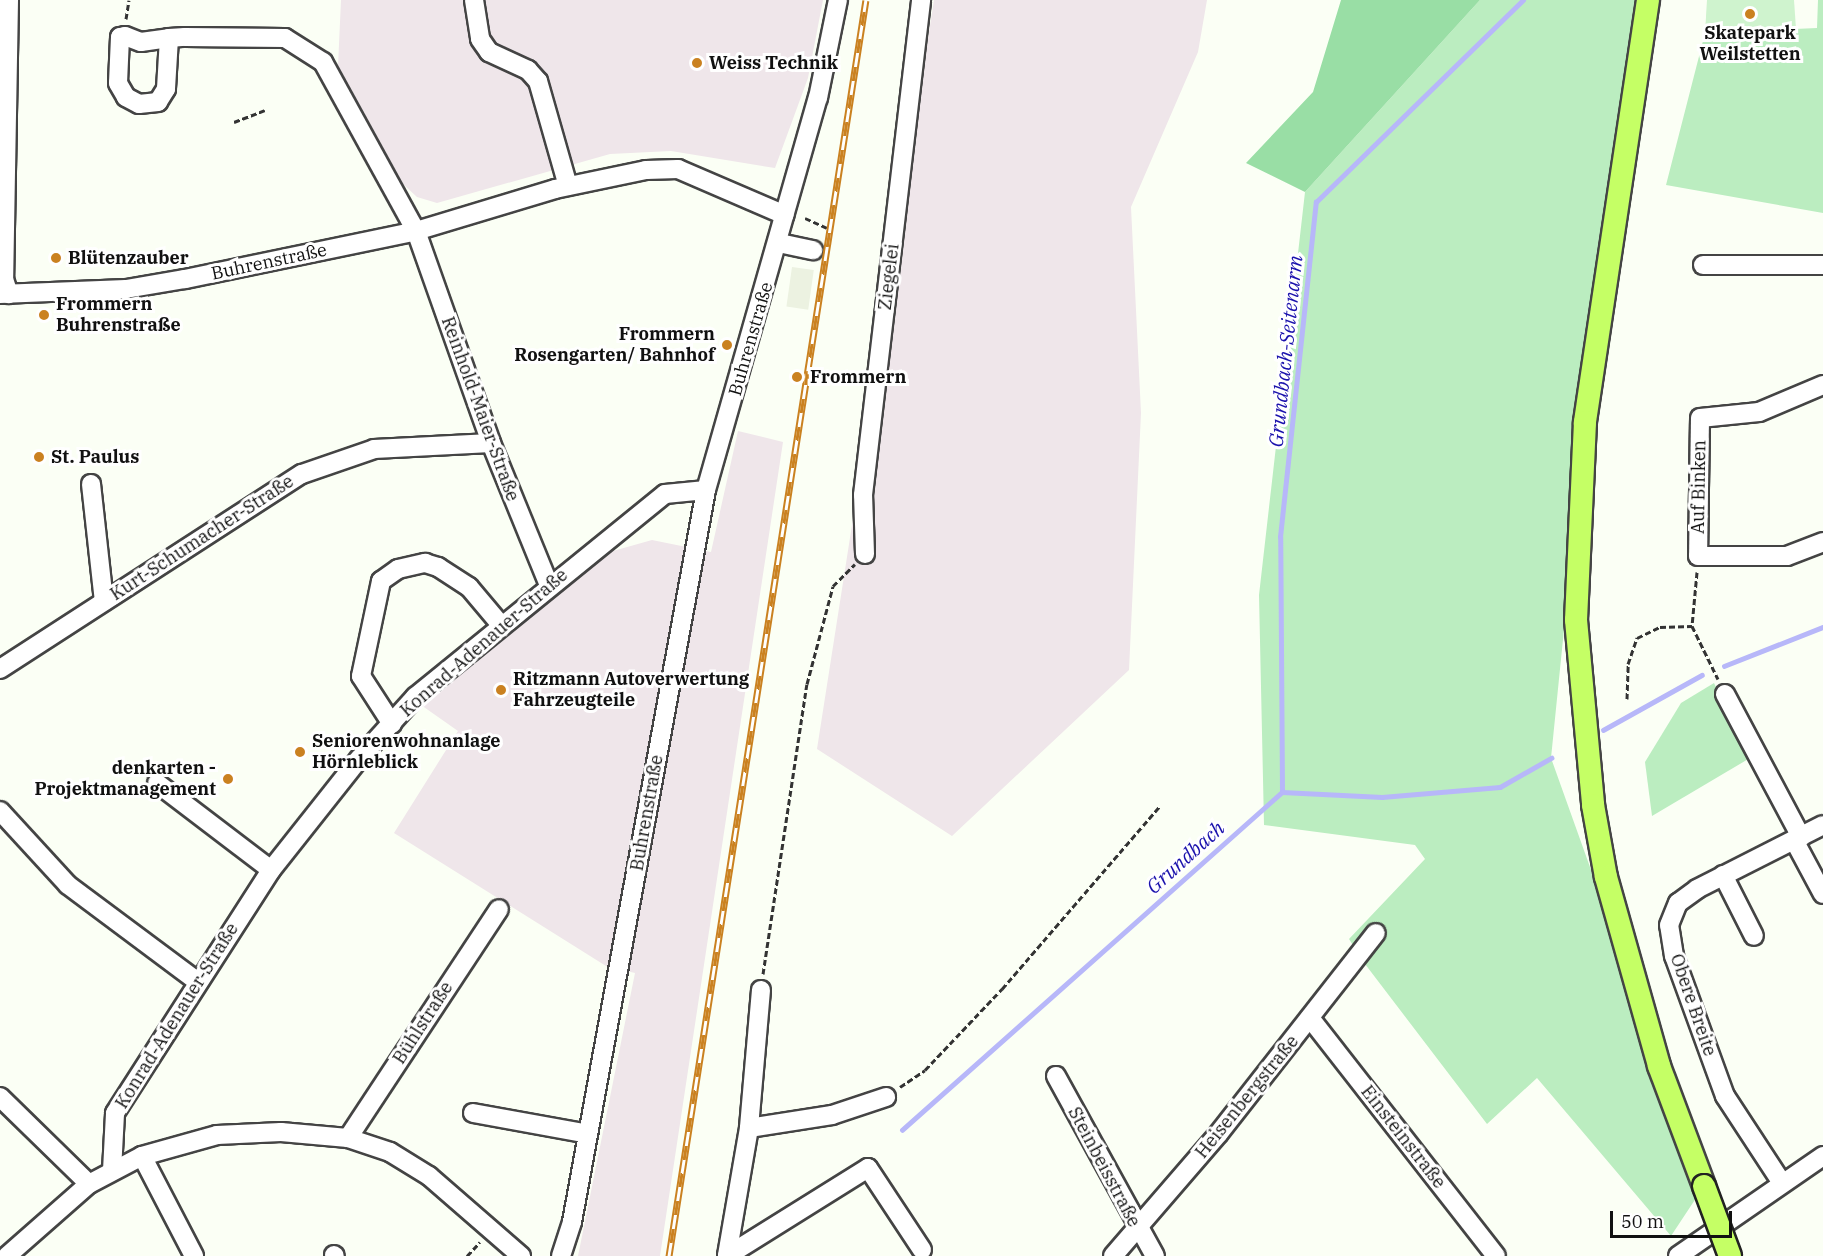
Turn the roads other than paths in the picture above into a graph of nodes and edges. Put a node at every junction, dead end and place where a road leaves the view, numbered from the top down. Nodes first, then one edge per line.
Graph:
1 (474, 0) edge
2 (838, 0) edge
3 (921, 0) edge
4 (1648, 0) edge
5 (6, 3) edge
6 (170, 38) dead end
7 (568, 186) junction
8 (786, 215) junction
9 (416, 231) junction
10 (778, 243) junction
11 (813, 250) dead end
12 (1703, 265) dead end
13 (1823, 265) edge
14 (3, 286) edge
15 (1823, 385) edge
16 (491, 443) junction
17 (91, 484) dead end
18 (706, 490) junction
19 (1823, 542) edge
20 (865, 554) road end
21 (549, 585) junction
22 (104, 601) junction
23 (501, 625) junction
24 (0, 669) edge
25 (1725, 694) road end
26 (392, 724) junction
27 (157, 783) dead end
28 (0, 811) edge
29 (1823, 825) edge
30 (1797, 839) junction
31 (271, 870) junction
32 (1723, 875) junction
33 (1823, 894) edge
34 (499, 909) dead end
35 (1376, 933) dead end
36 (1754, 936) dead end
37 (198, 982) junction
38 (761, 990) road end
39 (1310, 1018) junction
40 (1056, 1076) dead end
41 (886, 1097) road end
42 (0, 1098) edge
43 (473, 1113) dead end
44 (749, 1128) junction
45 (588, 1134) junction
46 (348, 1138) junction
47 (142, 1156) junction
48 (1823, 1156) edge
49 (112, 1171) junction
50 (1782, 1183) junction
51 (89, 1184) junction
52 (1138, 1232) junction
53 (922, 1250) dead end
54 (7, 1256) edge
55 (194, 1256) edge
56 (521, 1256) edge
57 (561, 1256) edge
58 (727, 1256) edge
59 (1113, 1256) edge
60 (1155, 1256) edge
61 (1496, 1256) edge
62 (1678, 1256) edge
63 (1730, 1256) edge

1 - 7 street
2 - 8 street
3 - 20 street, Ziegelei
4 - 63 main road, bridge
5 - 14 street
6 - 9 street, Reinhold-Maier-Straße
7 - 8 street, Buhrenstraße
7 - 9 street, Buhrenstraße
8 - 10 street, Buhrenstraße
9 - 14 street, Buhrenstraße
9 - 16 street, Reinhold-Maier-Straße
10 - 11 street
10 - 18 street, Buhrenstraße
12 - 13 street
15 - 19 street, Auf Binken
16 - 21 street, Reinhold-Maier-Straße
16 - 22 street, Kurt-Schumacher-Straße
17 - 22 street
18 - 21 street, Konrad-Adenauer-Straße
18 - 45 street, Buhrenstraße
21 - 23 street, Konrad-Adenauer-Straße
22 - 24 street, Kurt-Schumacher-Straße
23 - 26 street, Konrad-Adenauer-Straße
23 - 26 street
25 - 30 street
26 - 31 street, Konrad-Adenauer-Straße
27 - 31 street
28 - 37 street
29 - 30 street, Obere Breite
30 - 32 street, Obere Breite
30 - 33 street
31 - 37 street, Konrad-Adenauer-Straße
32 - 36 street
32 - 50 street, Obere Breite
34 - 46 street, Bühlstraße
35 - 39 street, Heisenbergstraße
37 - 49 street, Konrad-Adenauer-Straße
38 - 44 street
39 - 52 street, Heisenbergstraße
39 - 61 street, Einsteinstraße
40 - 52 street, Steinbeisstraße
41 - 44 street
42 - 51 street
43 - 45 street
44 - 58 street
45 - 57 street, Buhrenstraße
46 - 47 street
46 - 56 street
47 - 49 street
47 - 55 street
48 - 50 street
49 - 51 street
50 - 62 street
51 - 54 street
52 - 59 street, Heisenbergstraße
52 - 60 street, Steinbeisstraße
53 - 58 street

